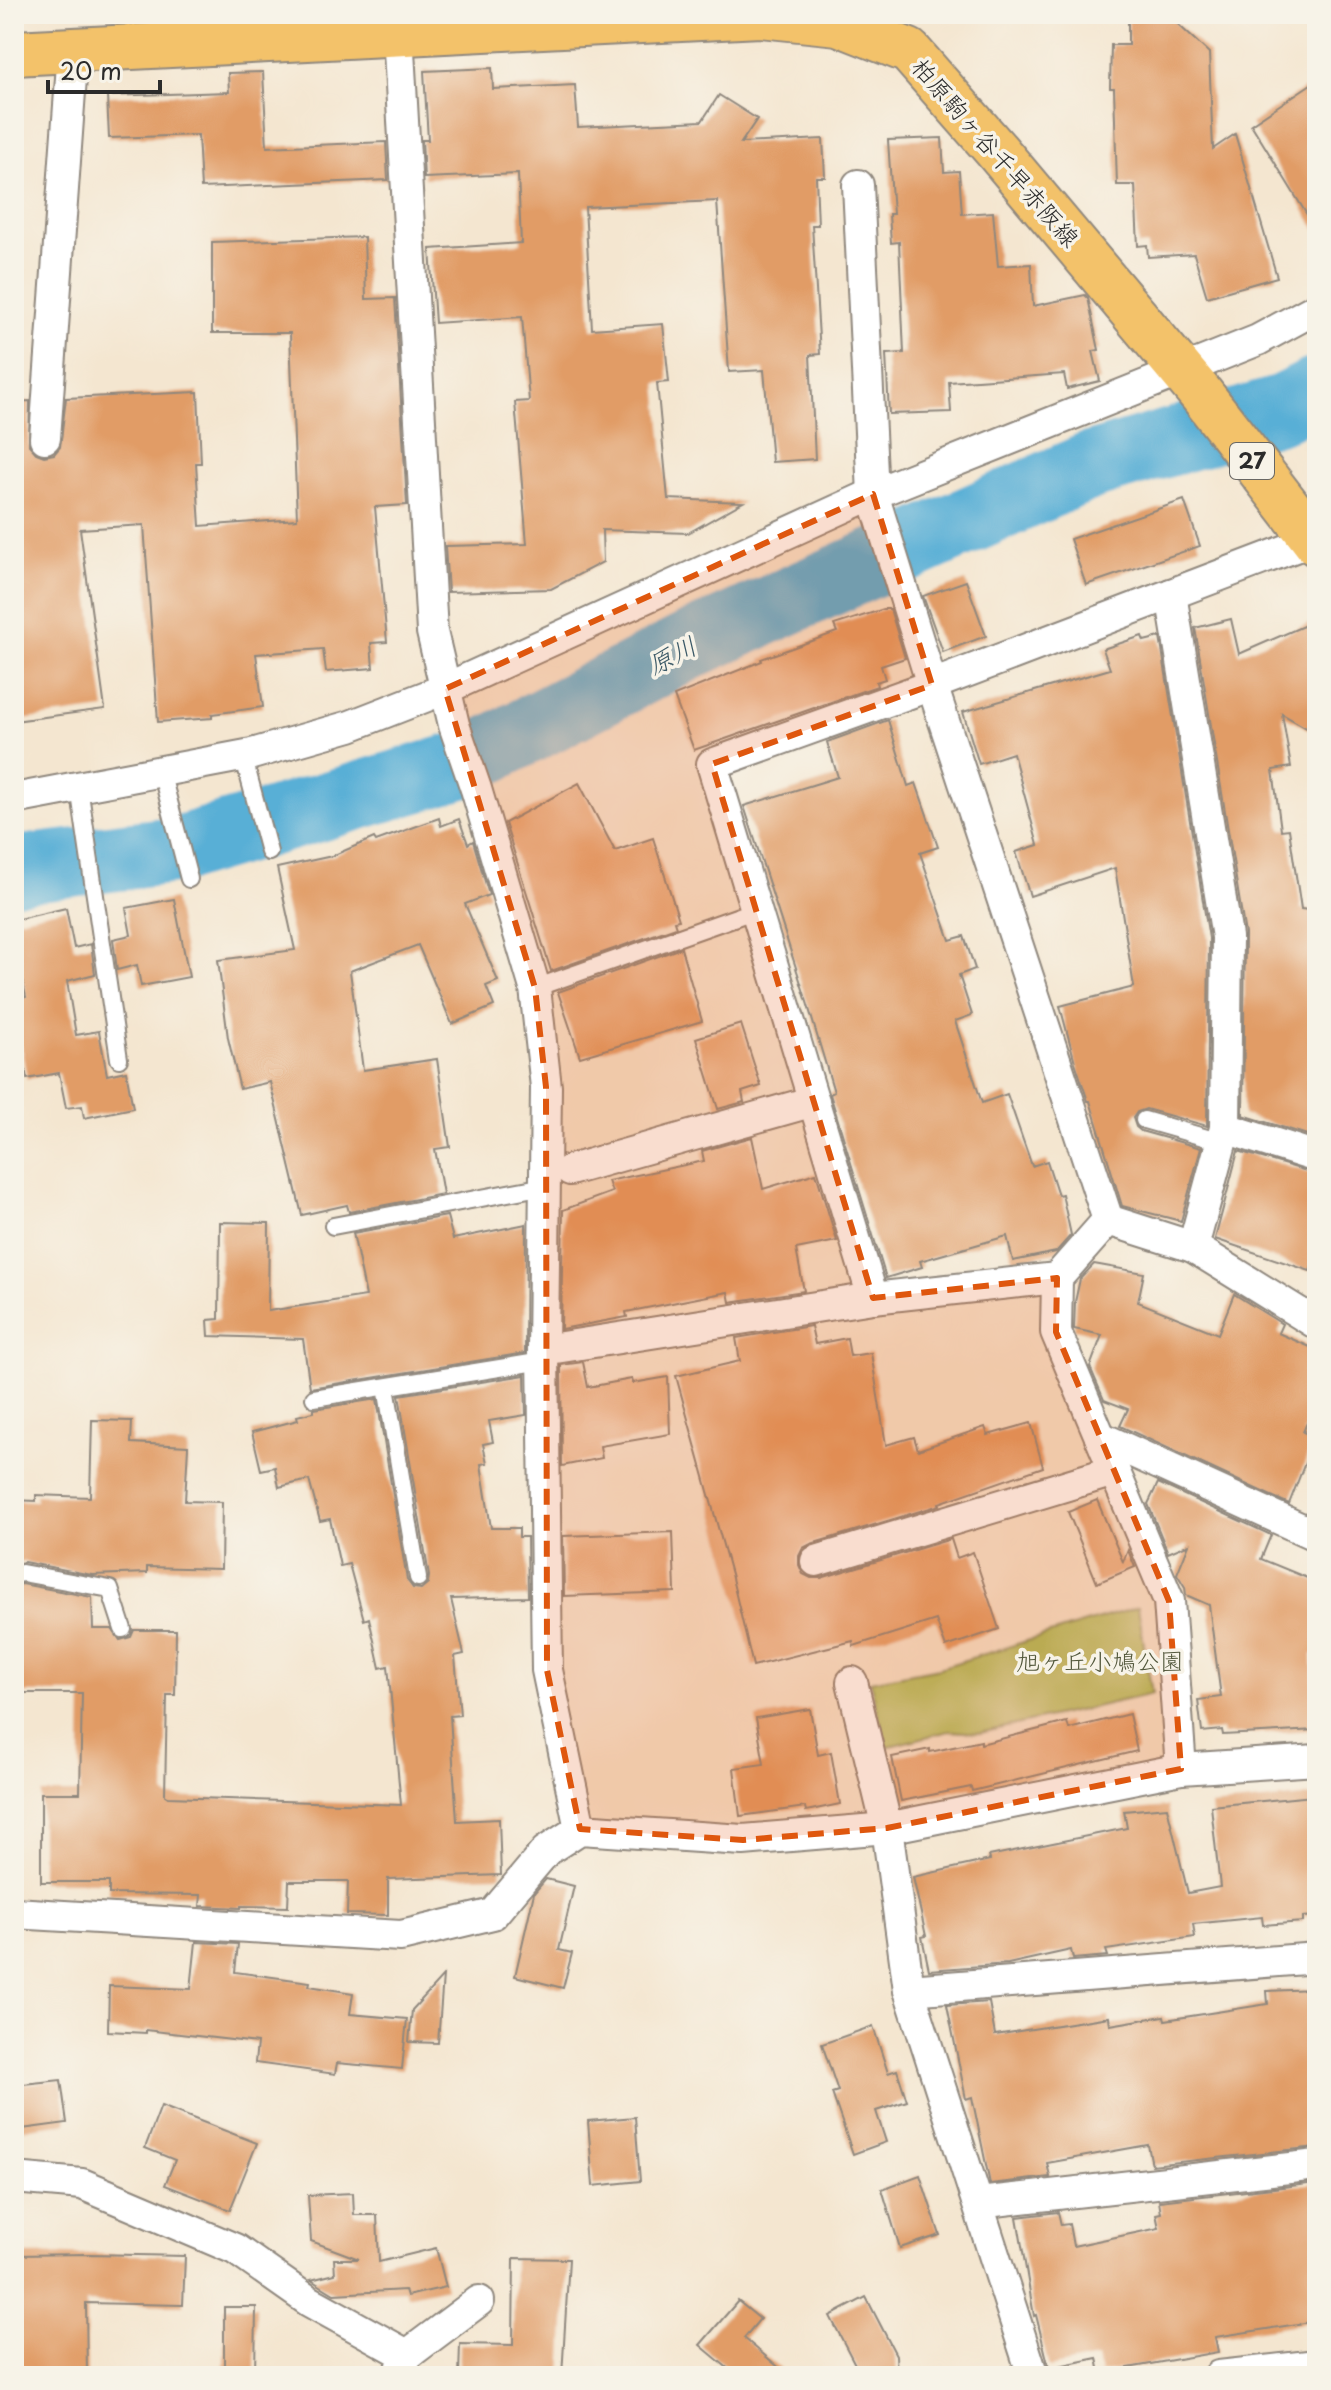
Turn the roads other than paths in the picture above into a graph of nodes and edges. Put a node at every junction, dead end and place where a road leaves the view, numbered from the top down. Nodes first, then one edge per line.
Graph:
1 (398, 24) edge
2 (73, 50) junction
3 (14, 53) edge
4 (858, 185) dead end
5 (1317, 308) edge
6 (1190, 383) junction
7 (45, 438) dead end
8 (873, 494) junction
9 (1311, 538) edge
10 (1171, 594) junction
11 (932, 685) junction
12 (445, 689) junction
13 (243, 755) junction
14 (164, 785) junction
15 (79, 787) junction
16 (14, 799) edge
17 (269, 852) dead end
18 (189, 879) dead end
19 (756, 910) junction
20 (535, 988) junction
21 (119, 1059) dead end
22 (814, 1101) junction
23 (1144, 1120) dead end
24 (1223, 1135) junction
25 (1317, 1157) edge
26 (570, 1170) dead end
27 (545, 1186) junction
28 (1108, 1220) junction
29 (333, 1226) dead end
30 (1193, 1247) junction
31 (1057, 1278) junction
32 (873, 1298) junction
33 (1317, 1324) edge
34 (543, 1355) junction
35 (386, 1387) junction
36 (314, 1398) dead end
37 (1100, 1437) junction
38 (1114, 1471) junction
39 (1317, 1536) edge
40 (816, 1561) dead end
41 (14, 1575) edge
42 (418, 1578) dead end
43 (123, 1629) dead end
44 (852, 1682) dead end
45 (1317, 1760) edge
46 (1181, 1769) junction
47 (887, 1828) junction
48 (580, 1829) junction
49 (14, 1913) edge
50 (1317, 1958) edge
51 (909, 1990) junction
52 (1317, 2165) edge
53 (14, 2178) edge
54 (978, 2203) junction
55 (479, 2301) dead end
56 (1317, 2365) edge
57 (402, 2366) edge
58 (1033, 2376) edge
59 (1219, 2376) edge

1 - 2 main road, 柏原駒ヶ谷千早赤阪線 / 27
1 - 6 main road, 柏原駒ヶ谷千早赤阪線 / 27
1 - 12 street
2 - 3 main road, 柏原駒ヶ谷千早赤阪線 / 27
2 - 7 street
4 - 8 street
5 - 6 street
6 - 8 street
6 - 9 main road, 柏原駒ヶ谷千早赤阪線 / 27
8 - 11 street
8 - 12 street
9 - 10 street
10 - 11 street
10 - 24 street
11 - 19 street
11 - 28 street
12 - 13 street
12 - 20 street
13 - 14 street
13 - 17 lane
14 - 15 street
14 - 18 lane
15 - 16 street
15 - 21 lane
19 - 20 lane
19 - 22 street
20 - 27 street
22 - 26 street
22 - 32 street
23 - 24 lane
24 - 25 street
24 - 30 street
27 - 29 lane
27 - 34 street
28 - 30 street
28 - 31 street
30 - 33 street
31 - 32 street
31 - 37 street
32 - 34 street
34 - 35 lane
34 - 48 street
35 - 36 lane
35 - 42 lane
37 - 38 street
37 - 39 street
38 - 40 street
38 - 46 street
41 - 43 lane
44 - 47 street
45 - 46 street
46 - 47 street
47 - 48 street
47 - 51 street
48 - 49 street
50 - 51 street
51 - 54 street
52 - 54 street
53 - 57 street
54 - 58 street
55 - 57 street
56 - 59 street

